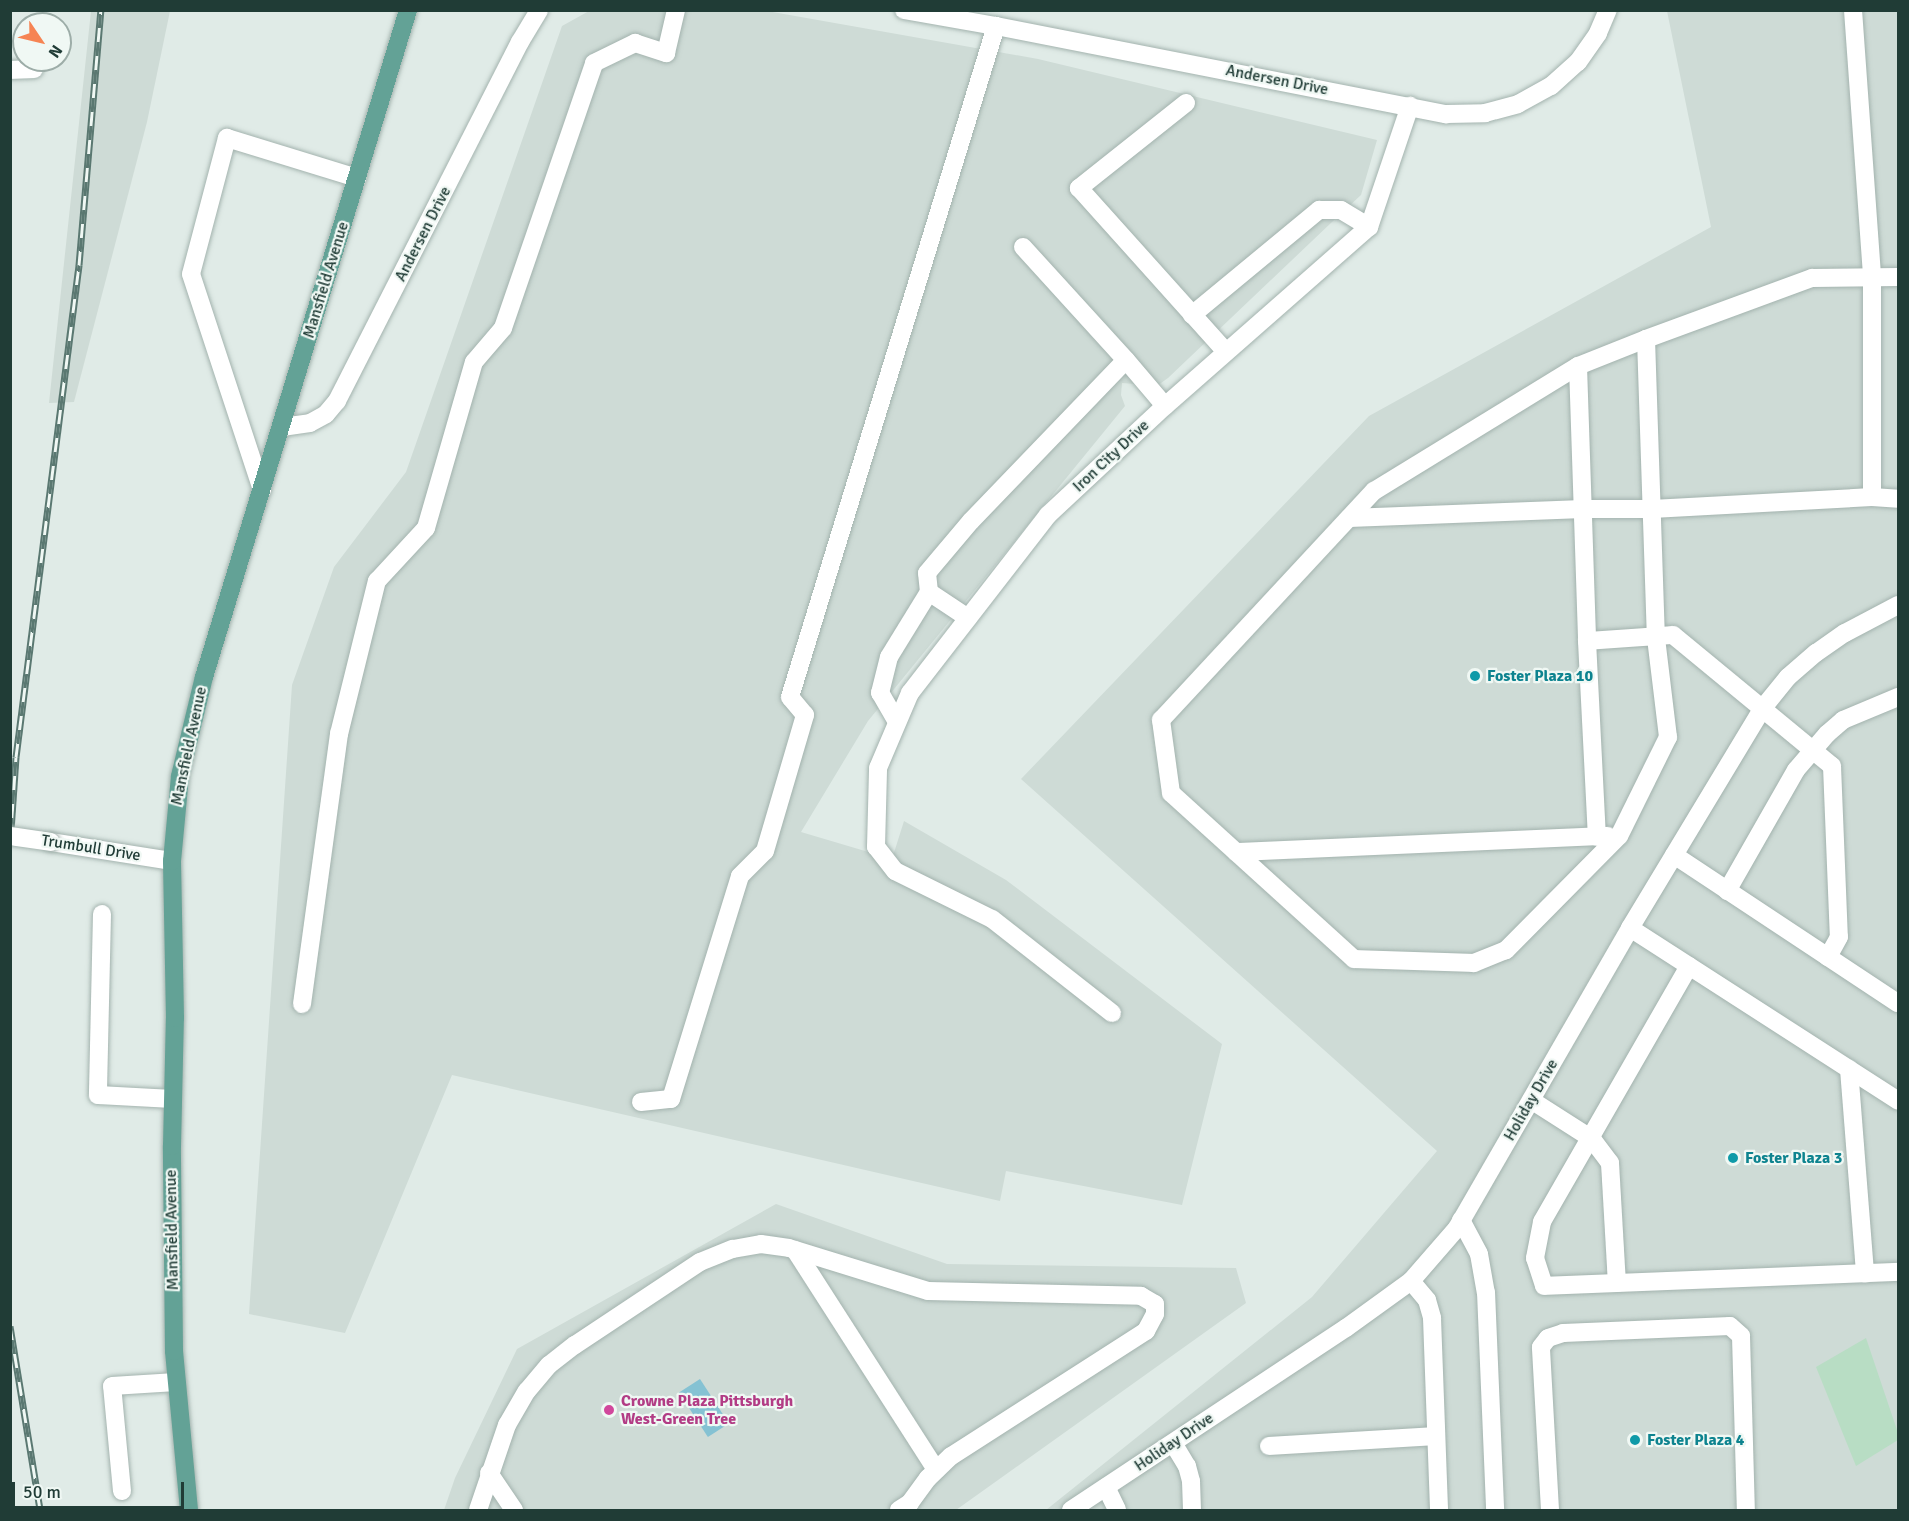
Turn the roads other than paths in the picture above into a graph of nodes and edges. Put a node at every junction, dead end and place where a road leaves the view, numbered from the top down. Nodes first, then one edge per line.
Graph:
1 (408, 10) edge
2 (539, 10) edge
3 (676, 10) edge
4 (904, 10) edge
5 (1608, 10) edge
6 (1853, 10) edge
7 (996, 26) junction
8 (1186, 103) dead end
9 (1410, 106) junction
10 (357, 178) junction
11 (1369, 226) junction
12 (1023, 248) dead end
13 (1899, 277) edge
14 (1872, 278) junction
15 (1192, 315) junction
16 (1646, 339) junction
17 (1226, 352) junction
18 (1126, 360) junction
19 (1578, 366) junction
20 (1165, 406) junction
21 (282, 427) junction
22 (262, 490) junction
23 (1872, 496) junction
24 (1899, 499) edge
25 (1583, 509) junction
26 (1652, 509) junction
27 (1349, 518) junction
28 (929, 592) junction
29 (1899, 605) edge
30 (968, 618) junction
31 (1656, 638) junction
32 (1587, 641) junction
33 (1899, 697) edge
34 (1762, 709) junction
35 (897, 722) junction
36 (1812, 751) junction
37 (10, 836) edge
38 (1619, 836) junction
39 (1597, 837) junction
40 (1236, 852) junction
41 (1674, 855) junction
42 (172, 861) junction
43 (1727, 891) junction
44 (102, 914) dead end
45 (1630, 928) junction
46 (1828, 957) junction
47 (1689, 966) junction
48 (1899, 1003) edge
49 (302, 1004) dead end
50 (1112, 1013) dead end
51 (1849, 1069) junction
52 (173, 1099) junction
53 (1531, 1100) junction
54 (640, 1101) dead end
55 (1899, 1101) edge
56 (1592, 1139) junction
57 (1461, 1220) junction
58 (795, 1250) junction
59 (1899, 1272) edge
60 (1866, 1273) junction
61 (1411, 1281) junction
62 (1617, 1283) junction
63 (176, 1382) junction
64 (1436, 1436) junction
65 (1173, 1443) junction
66 (1269, 1446) dead end
67 (936, 1470) junction
68 (489, 1473) junction
69 (1106, 1487) junction
70 (122, 1491) dead end
71 (189, 1510) edge
72 (478, 1510) edge
73 (514, 1510) edge
74 (899, 1510) edge
75 (1071, 1510) edge
76 (1117, 1510) edge
77 (1192, 1510) edge
78 (1439, 1510) edge
79 (1495, 1510) edge
80 (1550, 1510) edge
81 (1746, 1510) edge

1 - 10 main road, Mansfield Avenue
2 - 21 street, Andersen Drive
3 - 49 street
4 - 7 street, Andersen Drive
5 - 9 street, Andersen Drive
6 - 14 street
7 - 9 street, Andersen Drive
7 - 54 street
8 - 15 street
9 - 11 street, Iron City Drive
10 - 21 main road, Mansfield Avenue
10 - 22 street
11 - 15 street
11 - 17 street, Iron City Drive
12 - 18 street
13 - 14 street
14 - 16 street
14 - 23 street
15 - 17 street
16 - 19 street
16 - 26 street
17 - 20 street, Iron City Drive
18 - 20 street
18 - 28 street
19 - 25 street
19 - 27 street
20 - 30 street, Iron City Drive
21 - 22 main road, Mansfield Avenue
22 - 42 main road, Mansfield Avenue
23 - 24 street
23 - 26 street
25 - 26 street
25 - 27 street
25 - 32 street
26 - 31 street
27 - 40 street
28 - 30 street
28 - 35 street
29 - 34 street, Holiday Drive
30 - 35 street, Iron City Drive
31 - 32 street
31 - 34 street
31 - 38 street
32 - 39 street
33 - 36 street
34 - 36 street
34 - 41 street, Holiday Drive
35 - 50 street, Iron City Drive
36 - 43 street
36 - 46 street
37 - 42 street, Trumbull Drive, bridge
38 - 39 street
38 - 40 street
39 - 40 street
41 - 43 street
41 - 45 street, Holiday Drive
42 - 52 main road, Mansfield Avenue
43 - 46 street
44 - 52 street
45 - 47 street
45 - 53 street, Holiday Drive
46 - 48 street
47 - 51 street
47 - 56 street
51 - 55 street
51 - 60 street
52 - 63 main road, Mansfield Avenue
53 - 56 street
53 - 57 street, Holiday Drive
56 - 62 street
56 - 62 street
57 - 61 street, Holiday Drive
57 - 79 street
58 - 67 street
58 - 67 street
58 - 68 street
59 - 60 street
60 - 62 street
61 - 64 street
61 - 65 street, Holiday Drive
63 - 70 street
63 - 71 main road, Mansfield Avenue
64 - 66 street
64 - 78 street
65 - 69 street, Holiday Drive
65 - 77 street
67 - 74 street
68 - 72 street
68 - 73 street
69 - 75 street, Holiday Drive
69 - 76 street
80 - 81 street

